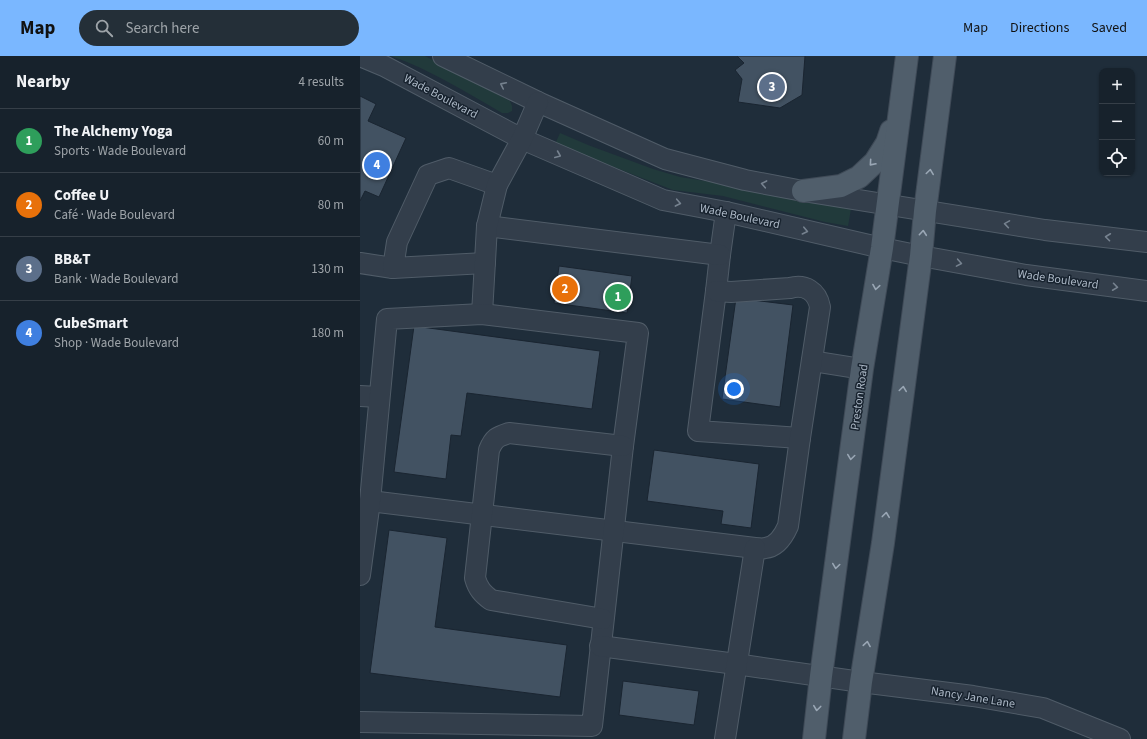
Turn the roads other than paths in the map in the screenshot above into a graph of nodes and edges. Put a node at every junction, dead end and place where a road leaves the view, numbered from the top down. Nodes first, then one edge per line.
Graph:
1 (360, 56) edge
2 (444, 56) edge
3 (907, 56) edge
4 (946, 56) edge
5 (902, 89) junction
6 (538, 102) junction
7 (522, 139) junction
8 (497, 185) junction
9 (803, 191) junction
10 (887, 204) junction
11 (925, 210) junction
12 (726, 212) junction
13 (487, 226) junction
14 (1147, 242) edge
15 (882, 248) junction
16 (720, 254) junction
17 (921, 256) junction
18 (360, 263) edge
19 (485, 263) junction
20 (393, 268) junction
21 (716, 291) junction
22 (1147, 291) edge
23 (482, 314) junction
24 (812, 361) junction
25 (862, 369) junction
26 (369, 396) edge
27 (800, 438) junction
28 (623, 446) junction
29 (370, 501) junction
30 (482, 515) junction
31 (363, 527) edge
32 (613, 530) junction
33 (755, 548) junction
34 (360, 575) edge
35 (603, 619) junction
36 (600, 646) junction
37 (736, 664) junction
38 (821, 676) junction
39 (861, 682) junction
40 (360, 722) edge
41 (725, 739) edge
42 (814, 739) edge
43 (854, 739) edge
44 (1120, 739) edge

1 - 7 street, Wade Boulevard
6 -> 2 street
3 - 5 main road, Preston Road
11 -> 4 main road
5 -> 9 main road
5 - 10 main road, Preston Road
6 - 7 street
9 -> 6 street
7 - 8 street
7 -> 12 street, Wade Boulevard
8 - 13 street
8 - 20 street
9 - 10 street
10 - 11 street
10 - 15 main road, Preston Road
14 -> 11 street
17 -> 11 main road
12 -> 15 street, Wade Boulevard
12 - 16 street
13 - 16 street
13 - 19 street
15 - 17 street, Wade Boulevard
15 -> 25 main road, Preston Road
16 - 21 street
17 -> 22 street, Wade Boulevard
39 -> 17 main road
18 - 20 street
19 - 20 street
19 - 23 street
21 - 24 street
21 - 27 street
23 - 26 street
23 - 28 street
24 - 25 street
24 - 27 street
25 -> 38 main road, Preston Road
26 - 29 street
27 - 33 street
28 - 30 street
28 - 32 street
29 - 30 street
29 - 31 street
30 - 32 street
30 - 35 street
31 - 34 street
32 - 33 street
32 - 35 street
33 - 37 street
35 - 36 street
36 - 37 street, Nancy Jane Lane
36 - 40 street
37 - 38 street, Nancy Jane Lane
37 - 41 street
38 - 39 street, Nancy Jane Lane
38 -> 42 main road, Preston Road
39 - 43 main road
39 - 44 street, Nancy Jane Lane

